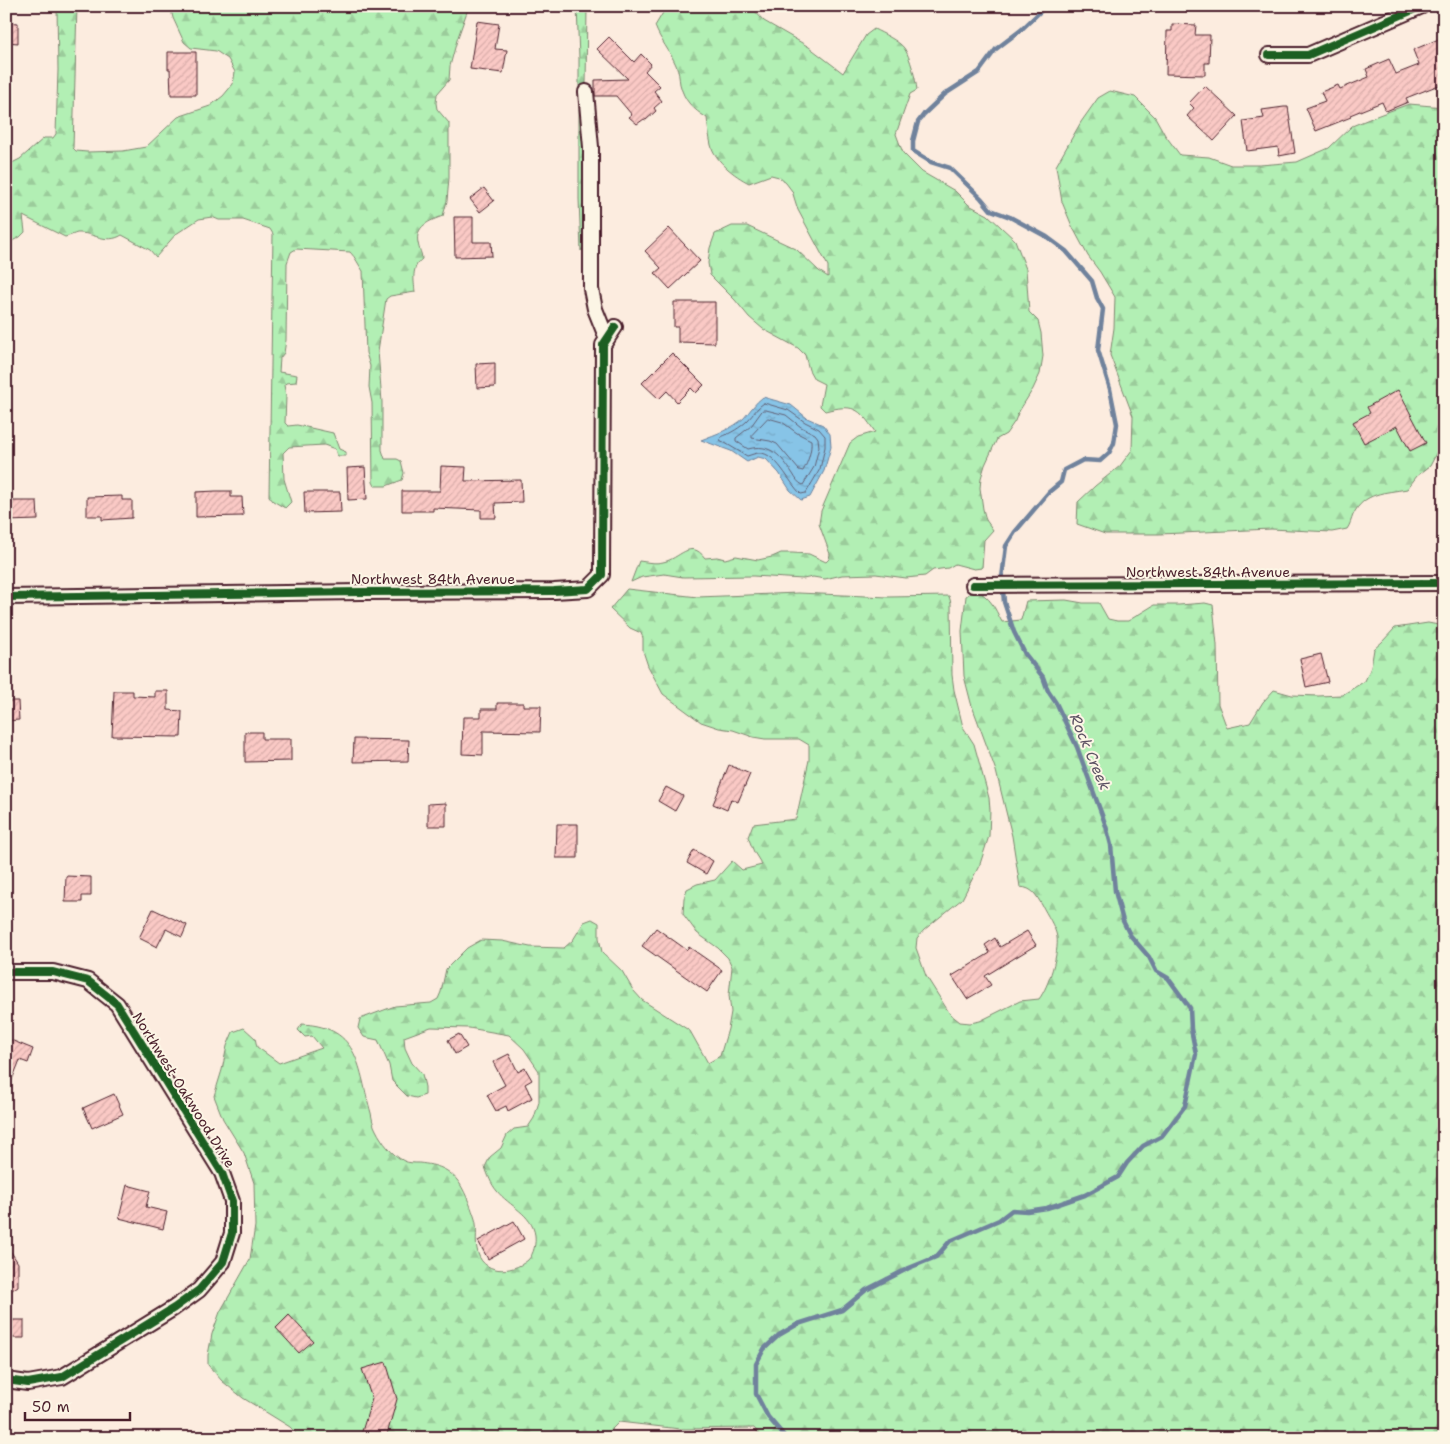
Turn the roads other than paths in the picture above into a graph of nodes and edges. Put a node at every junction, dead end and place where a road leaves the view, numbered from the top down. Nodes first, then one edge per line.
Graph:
1 (1422, 6) edge
2 (1269, 55) dead end
3 (586, 92) dead end
4 (1444, 583) edge
5 (980, 585) dead end
6 (6, 597) edge
7 (6, 972) edge
8 (6, 1380) edge

1 - 2 street
3 - 6 street, Northwest 84th Avenue
4 - 5 street, Northwest 84th Avenue
7 - 8 street, Northwest Oakwood Drive

